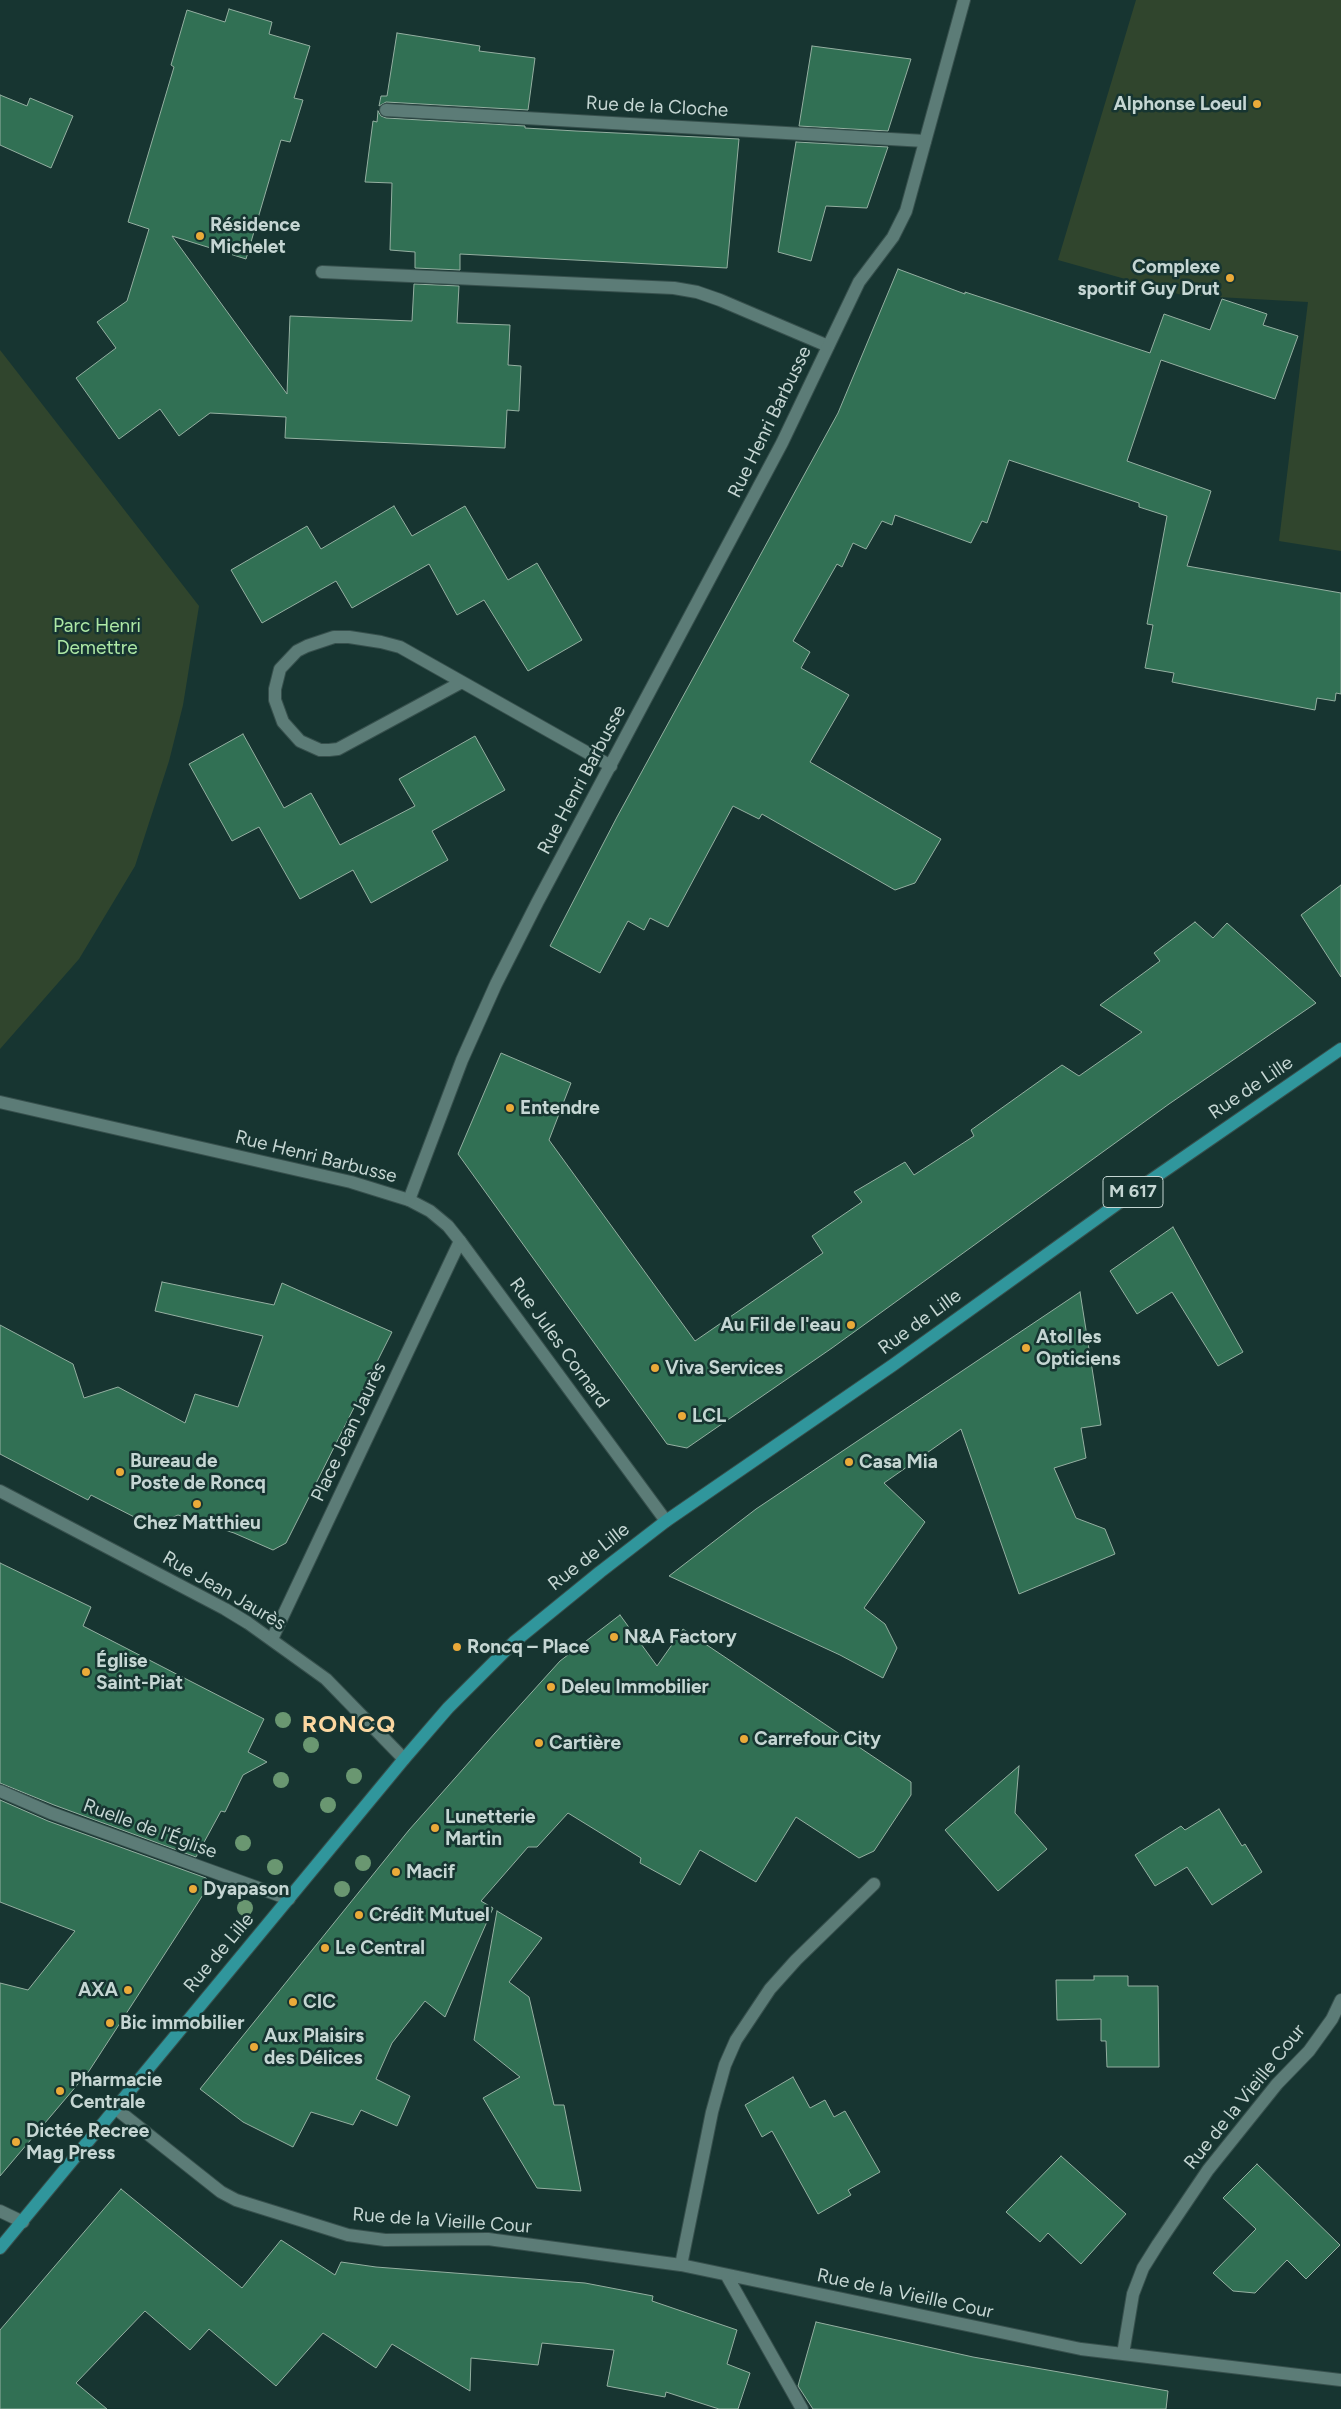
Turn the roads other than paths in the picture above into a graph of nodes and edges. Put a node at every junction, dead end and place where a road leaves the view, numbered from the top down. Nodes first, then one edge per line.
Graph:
1 (964, 0) edge
2 (386, 110) dead end
3 (925, 141) junction
4 (322, 272) dead end
5 (828, 346) junction
6 (460, 683) junction
7 (611, 766) junction
8 (1341, 1049) edge
9 (0, 1102) edge
10 (409, 1200) junction
11 (460, 1241) junction
12 (0, 1491) edge
13 (666, 1521) junction
14 (272, 1639) junction
15 (404, 1760) junction
16 (0, 1791) edge
17 (874, 1884) dead end
18 (289, 1899) junction
19 (1341, 2000) edge
20 (115, 2108) junction
21 (0, 2211) edge
22 (23, 2222) junction
23 (0, 2248) edge
24 (681, 2265) junction
25 (727, 2276) junction
26 (1123, 2354) junction
27 (1341, 2380) edge
28 (802, 2409) edge

1 - 3 street, Rue Henri Barbusse
2 - 3 street, Rue de la Cloche
3 - 5 street, Rue Henri Barbusse
4 - 5 street
5 - 7 street, Rue Henri Barbusse
6 - 6 street
6 - 7 street
7 - 10 street, Rue Henri Barbusse
8 - 13 main road, Rue de Lille / M 617
9 - 10 street, Rue Henri Barbusse
10 - 11 street, Rue Jules Cornard
11 - 13 street, Rue Jules Cornard
11 - 14 street, Place Jean Jaurès
12 - 14 street, Rue Jean Jaurès
13 - 15 main road, Rue de Lille / M 617
14 - 15 street, Rue Jean Jaurès
15 - 18 main road, Rue de Lille / M 617
16 - 18 street, Ruelle de l'Église
17 - 24 street
18 - 20 main road, Rue de Lille / M 617
19 - 26 street, Rue de la Vieille Cour
20 - 22 main road, Rue de Lille / M 617
20 - 24 street, Rue de la Vieille Cour
21 - 22 street
22 - 23 main road, Rue de Lille / M 617
24 - 25 street, Rue de la Vieille Cour
25 - 26 street, Rue de la Vieille Cour
25 - 28 street
26 - 27 street, Rue de la Vieille Cour

